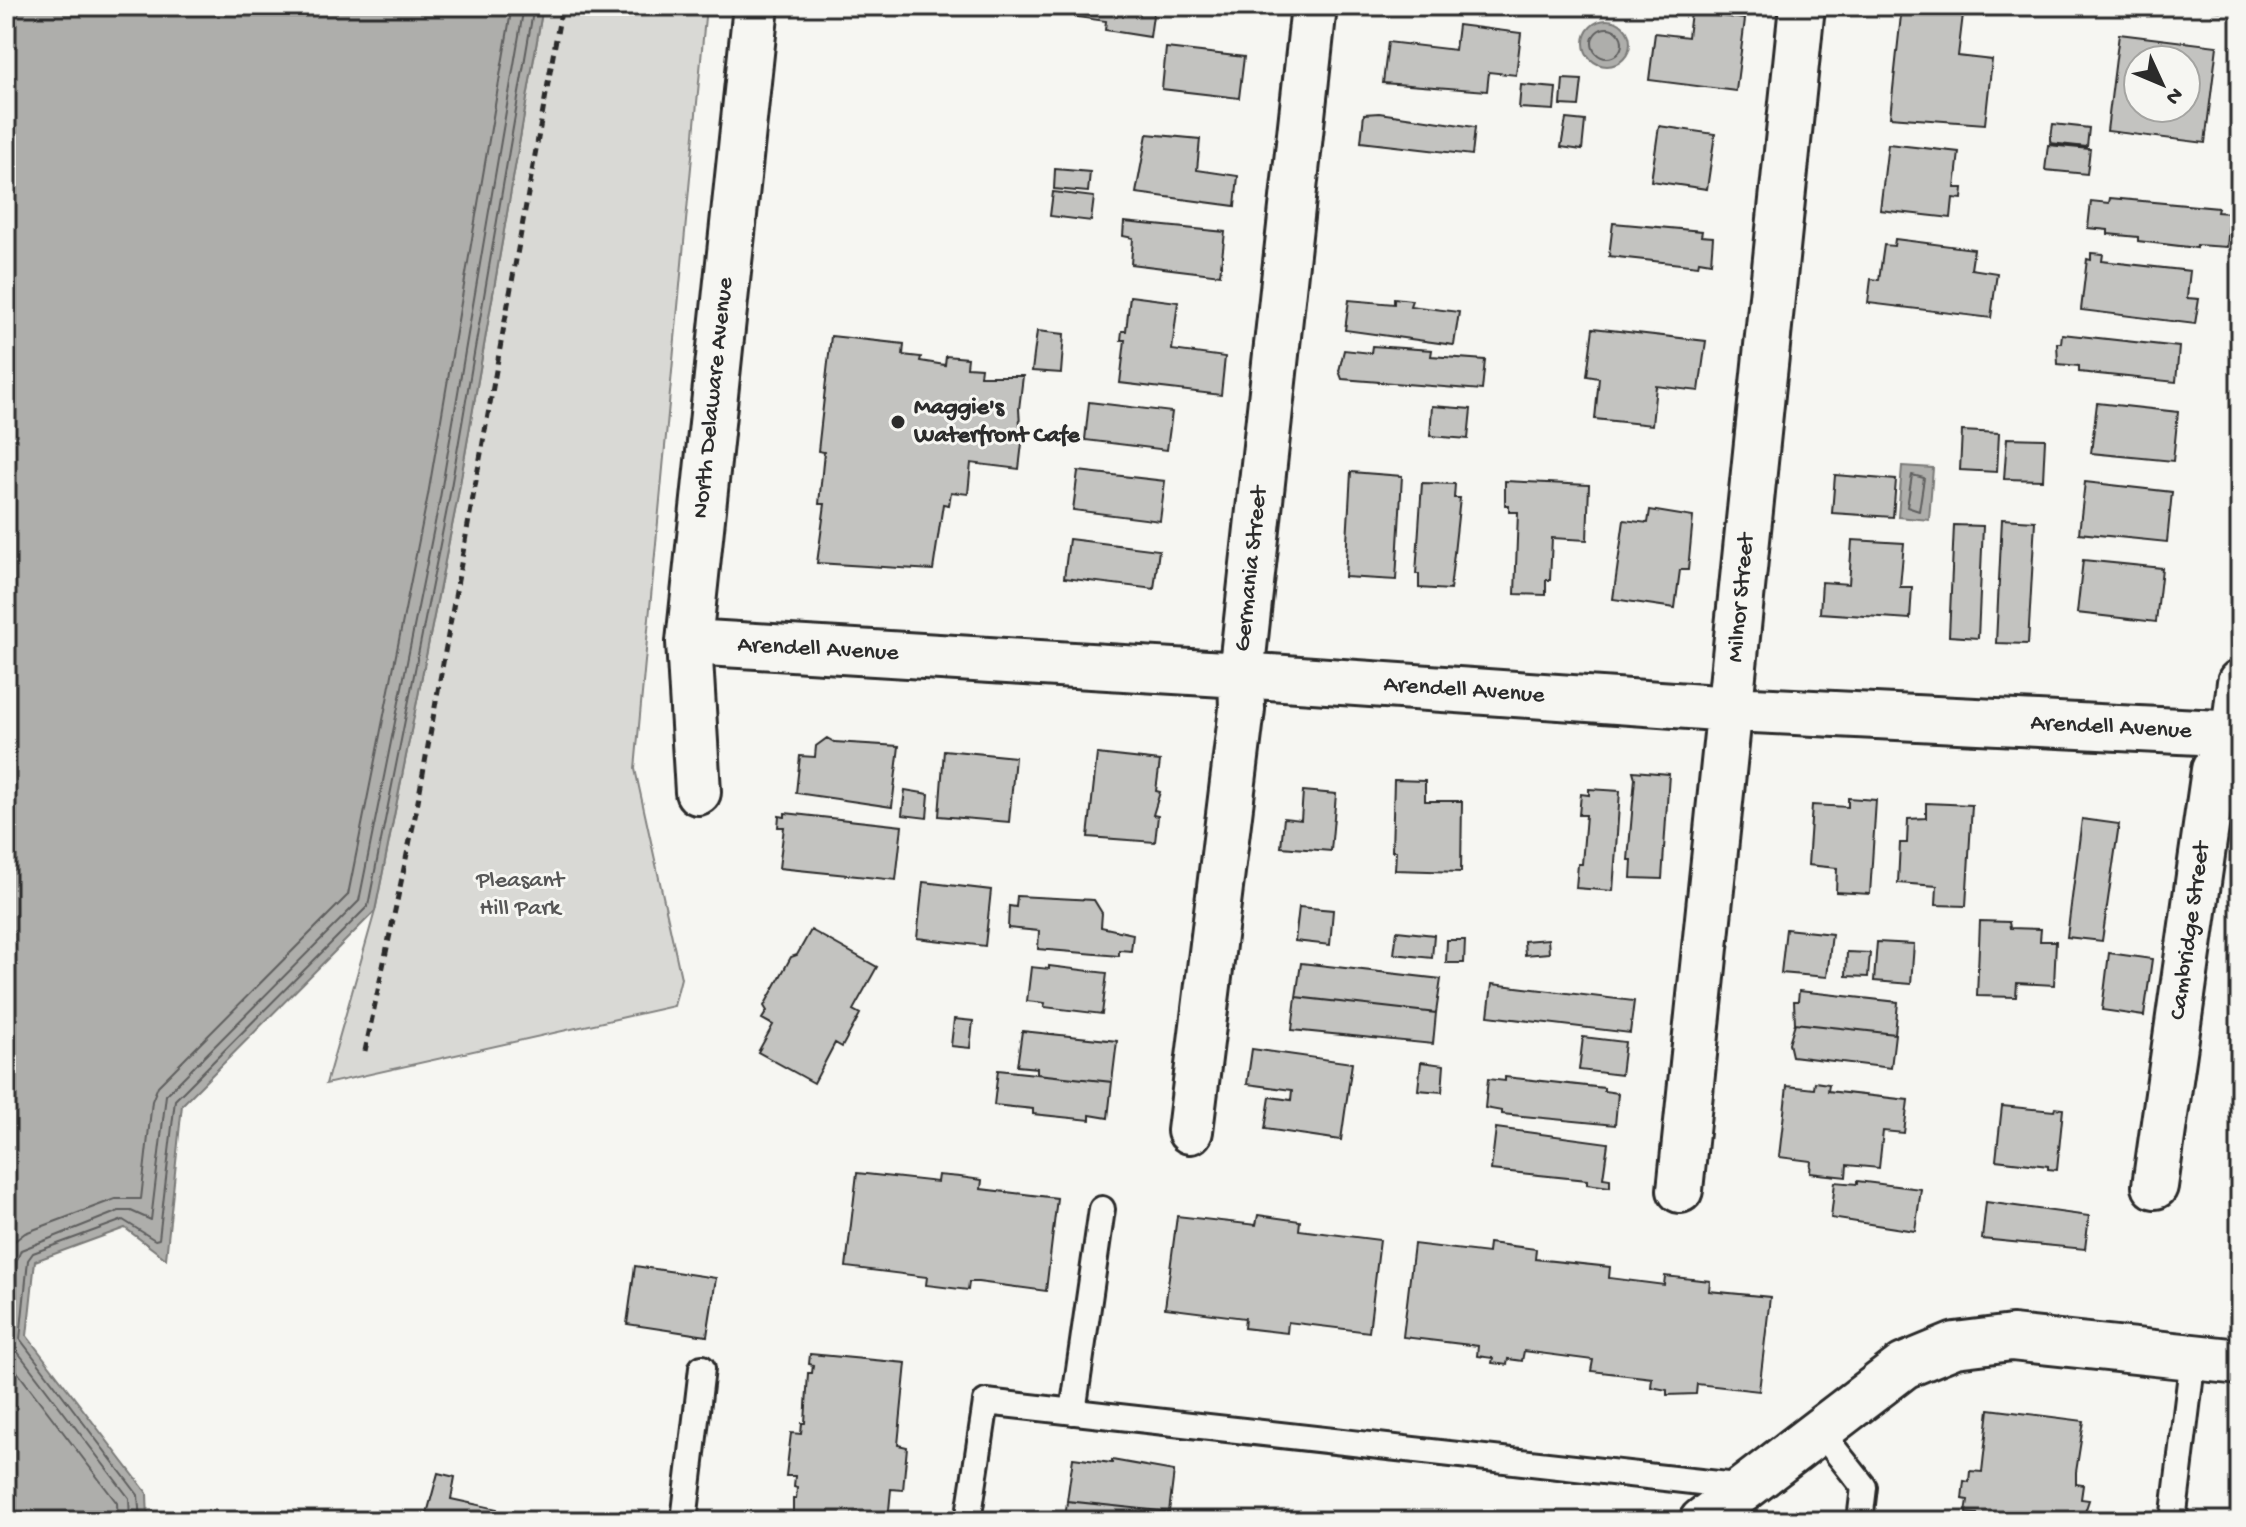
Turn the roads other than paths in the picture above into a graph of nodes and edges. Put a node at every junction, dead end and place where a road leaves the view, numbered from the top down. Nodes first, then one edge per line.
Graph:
1 (756, 6) edge
2 (1314, 6) edge
3 (1802, 6) edge
4 (689, 642) junction
5 (1241, 675) junction
6 (2240, 682) edge
7 (1732, 709) junction
8 (2237, 734) edge
9 (698, 792) dead end
10 (1190, 1131) dead end
11 (2155, 1186) dead end
12 (1680, 1190) dead end
13 (1102, 1209) dead end
14 (2193, 1357) junction
15 (2240, 1362) edge
16 (702, 1368) dead end
17 (1073, 1412) junction
18 (1819, 1430) junction
19 (1745, 1487) junction
20 (684, 1521) edge
21 (968, 1521) edge
22 (1702, 1521) edge
23 (1860, 1521) edge
24 (2173, 1521) edge

1 - 4 street, North Delaware Avenue
2 - 5 street, Germania Street
3 - 7 street, Milnor Street
4 - 5 street, Arendell Avenue
4 - 9 street, North Delaware Avenue
5 - 7 street, Arendell Avenue
5 - 10 street, Germania Street
6 - 8 street, Cambridge Street
7 - 8 street, Arendell Avenue
7 - 12 street, Milnor Street
8 - 11 street, Cambridge Street
13 - 17 lane
14 - 15 street
14 - 18 street
14 - 24 lane
16 - 20 lane
17 - 19 lane
17 - 21 lane
18 - 19 street
18 - 23 lane
19 - 22 street

